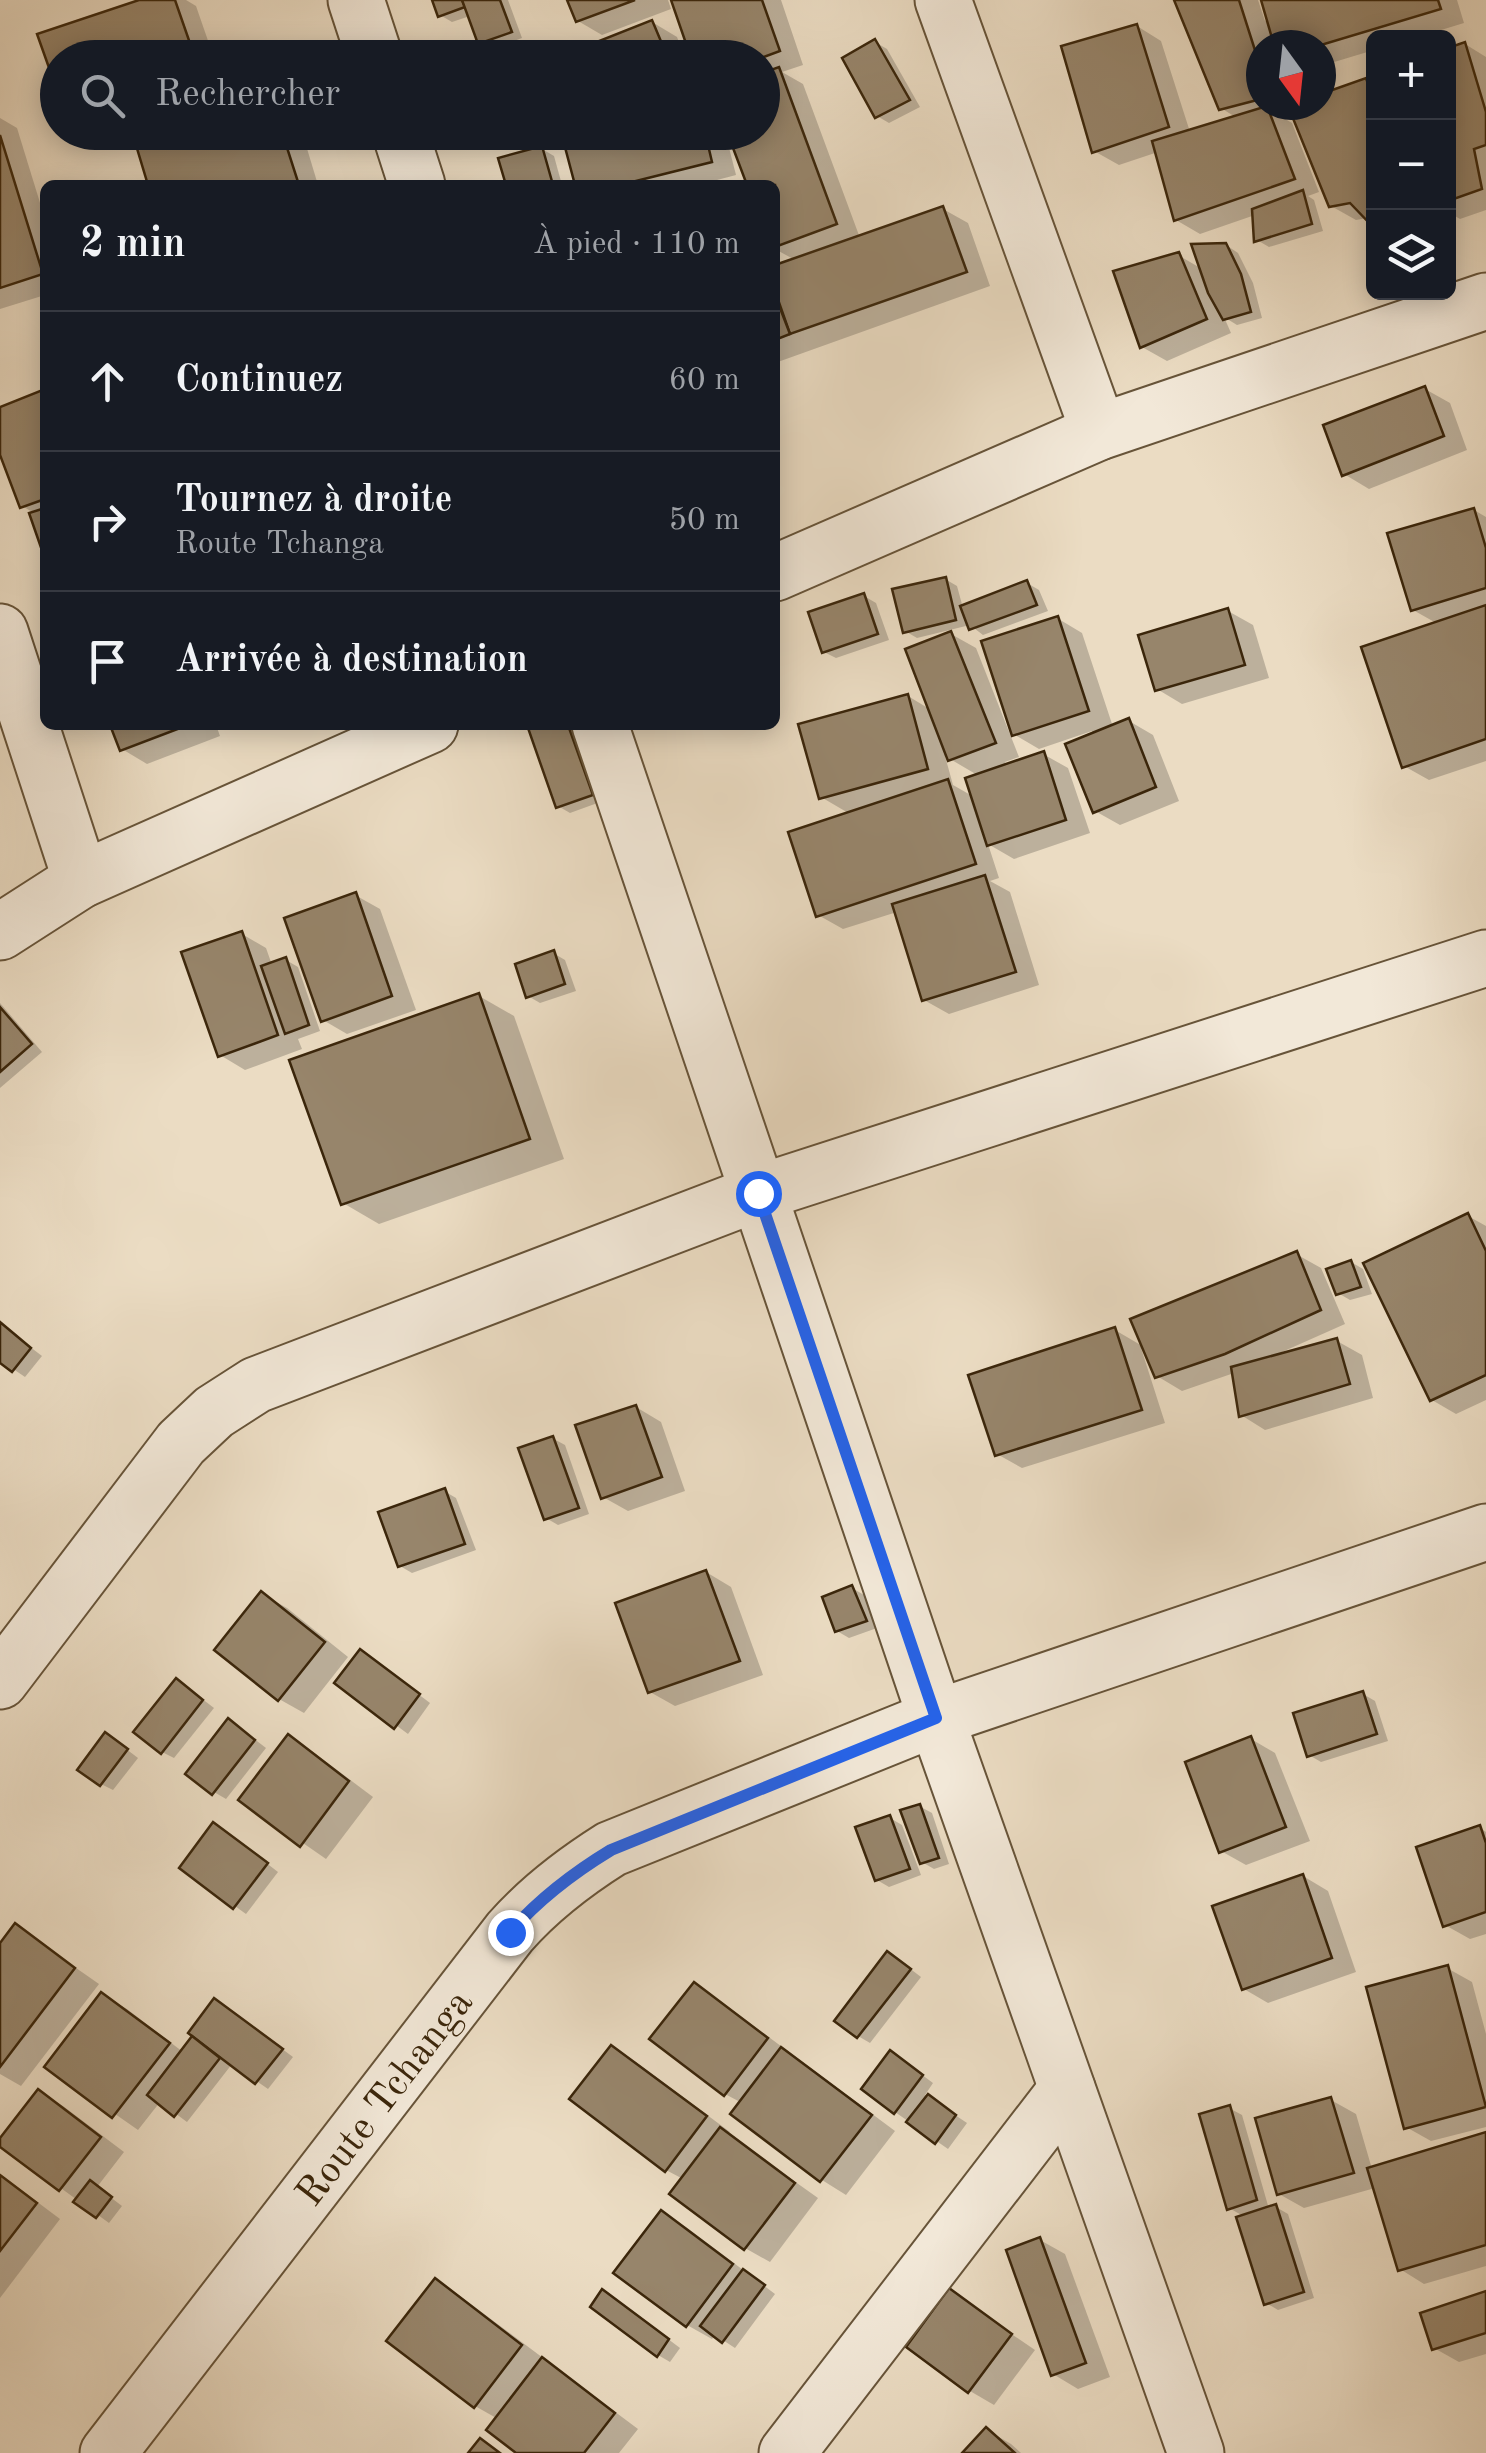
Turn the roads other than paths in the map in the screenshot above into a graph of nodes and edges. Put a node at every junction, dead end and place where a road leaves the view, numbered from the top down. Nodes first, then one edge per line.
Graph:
1 (356, 0) edge
2 (943, 0) edge
3 (369, 40) edge
4 (406, 150) edge
5 (415, 180) edge
6 (1486, 301) edge
7 (1099, 432) junction
8 (780, 572) edge
9 (0, 632) edge
10 (419, 730) edge
11 (602, 730) edge
12 (81, 880) junction
13 (0, 932) edge
14 (1486, 958) edge
15 (758, 1193) junction
16 (1486, 1532) edge
17 (0, 1681) edge
18 (936, 1718) junction
19 (1067, 2088) junction
20 (108, 2453) edge
21 (787, 2453) edge
22 (1196, 2453) edge

1 - 3 street
2 - 7 street
4 - 5 street
6 - 7 street
7 - 8 street
9 - 12 street
10 - 12 street
11 - 15 street
12 - 13 street
14 - 15 street
15 - 17 street
15 - 18 street
16 - 18 street, Route Tchanga
18 - 19 street
18 - 20 street, Route Tchanga
19 - 21 street
19 - 22 street

